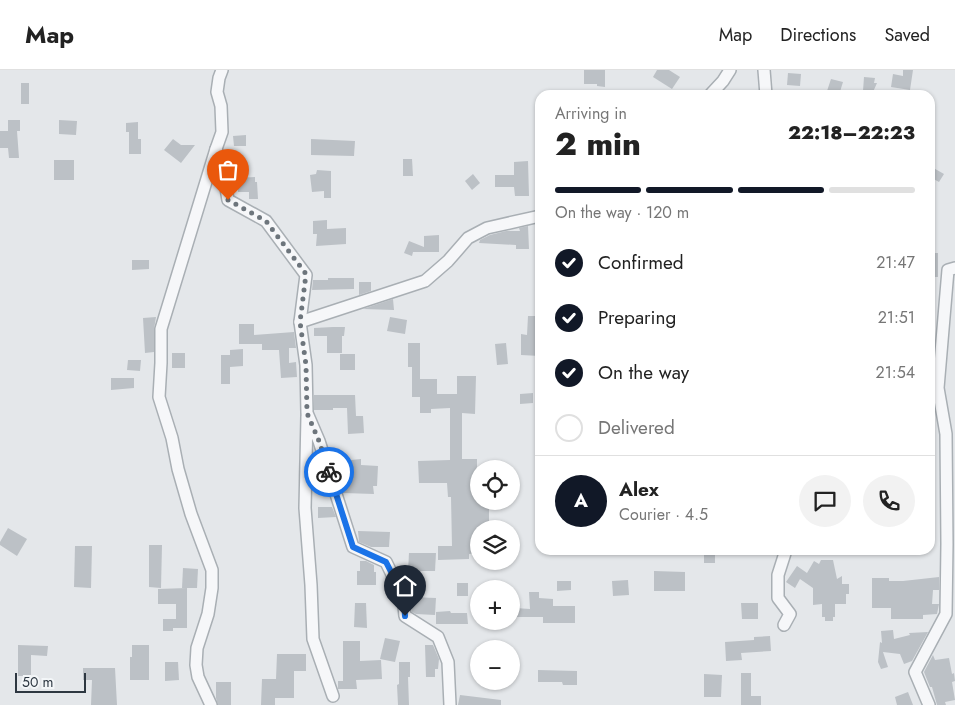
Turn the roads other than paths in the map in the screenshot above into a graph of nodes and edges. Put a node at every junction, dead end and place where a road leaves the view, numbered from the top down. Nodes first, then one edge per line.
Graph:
1 (222, 70) edge
2 (730, 70) edge
3 (764, 70) edge
4 (715, 90) edge
5 (766, 90) edge
6 (216, 149) junction
7 (535, 217) edge
8 (955, 268) edge
9 (300, 322) junction
10 (307, 413) junction
11 (784, 555) edge
12 (784, 625) dead end
13 (333, 696) dead end
14 (211, 705) edge
15 (450, 705) edge
16 (929, 705) edge

1 - 6 street
2 - 4 street
3 - 5 street
6 - 9 street
6 - 14 street
7 - 9 street
8 - 16 street
9 - 10 street
10 - 13 street
10 - 15 street
11 - 12 street

